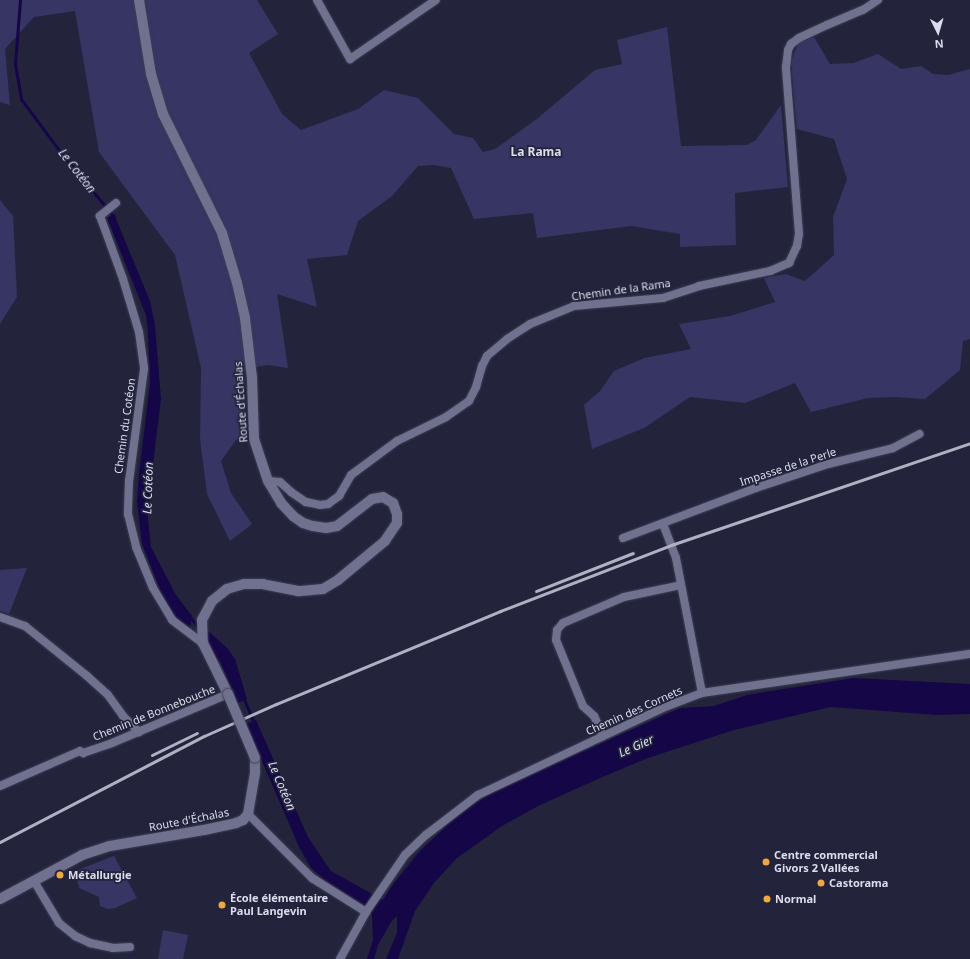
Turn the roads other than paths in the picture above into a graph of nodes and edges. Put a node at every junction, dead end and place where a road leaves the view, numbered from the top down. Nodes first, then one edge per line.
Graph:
1 (139, 0) edge
2 (317, 0) edge
3 (436, 0) edge
4 (878, 0) edge
5 (116, 203) dead end
6 (919, 434) dead end
7 (268, 481) junction
8 (663, 524) junction
9 (623, 538) dead end
10 (681, 585) junction
11 (0, 617) edge
12 (203, 643) junction
13 (970, 654) edge
14 (702, 693) junction
15 (228, 694) junction
16 (139, 732) junction
17 (603, 736) junction
18 (0, 786) edge
19 (248, 814) junction
20 (34, 881) junction
21 (0, 899) edge
22 (366, 912) junction
23 (130, 947) dead end
24 (340, 959) edge

1 - 7 street, Route d'Échalas
2 - 3 street
4 - 7 street, Chemin de la Rama
5 - 12 street, Chemin du Cotéon
6 - 8 street, Impasse de la Perle
7 - 12 street, Route d'Échalas
8 - 9 street, Impasse de la Perle
8 - 10 street
10 - 14 street
10 - 17 street
11 - 16 street
12 - 15 street, Route d'Échalas
13 - 14 street, Chemin des Cornets
14 - 17 street, Chemin des Cornets
15 - 16 street, Chemin de Bonnebouche
15 - 19 street, Route d'Échalas, bridge
16 - 18 street, Chemin de Bonnebouche
17 - 22 street, Chemin des Cornets
19 - 20 street, Route d'Échalas
19 - 22 street
20 - 21 street, Route d'Échalas
20 - 23 street
22 - 24 street, Chemin des Cornets

